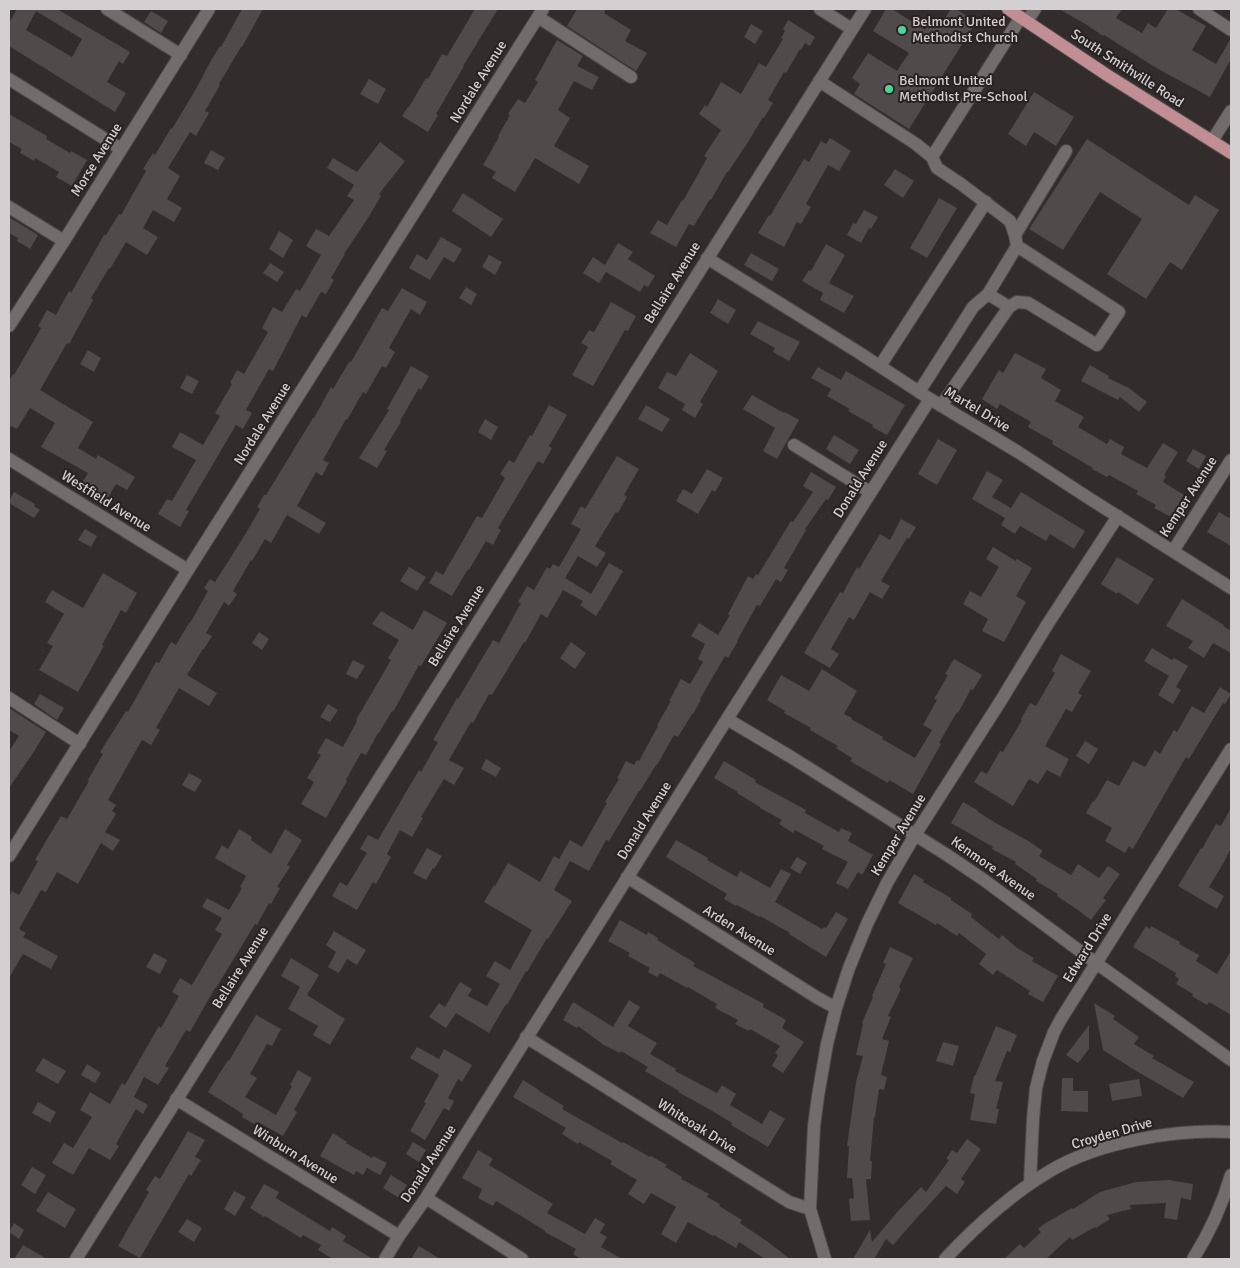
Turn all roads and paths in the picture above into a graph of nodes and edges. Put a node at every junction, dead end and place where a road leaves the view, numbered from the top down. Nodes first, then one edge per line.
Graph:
1 (107, 9) edge
2 (209, 9) edge
3 (865, 9) edge
4 (1008, 9) edge
5 (1035, 9) edge
6 (1199, 9) edge
7 (825, 10) edge
8 (540, 13) edge
9 (1024, 19) junction
10 (852, 29) junction
11 (1231, 30) edge
12 (181, 55) junction
13 (631, 77) dead end
14 (9, 78) edge
15 (819, 81) junction
16 (1231, 111) edge
17 (1212, 141) junction
18 (121, 149) junction
19 (1066, 151) dead end
20 (1231, 153) edge
21 (932, 157) junction
22 (986, 202) junction
23 (9, 207) edge
24 (1016, 240) junction
25 (64, 241) junction
26 (707, 258) junction
27 (988, 294) junction
28 (1009, 307) junction
29 (9, 326) edge
30 (880, 366) junction
31 (918, 392) junction
32 (930, 399) junction
33 (941, 406) junction
34 (794, 445) dead end
35 (9, 458) edge
36 (1231, 460) edge
37 (870, 492) junction
38 (1118, 516) junction
39 (1173, 551) junction
40 (188, 570) junction
41 (1231, 588) edge
42 (9, 698) edge
43 (727, 718) junction
44 (80, 744) junction
45 (1231, 749) edge
46 (915, 836) junction
47 (9, 856) edge
48 (627, 877) junction
49 (1096, 963) junction
50 (836, 1008) junction
51 (526, 1037) junction
52 (1231, 1060) edge
53 (176, 1099) junction
54 (1231, 1132) edge
55 (1231, 1175) edge
56 (1030, 1183) junction
57 (426, 1198) junction
58 (810, 1209) junction
59 (399, 1236) junction
60 (76, 1259) edge
61 (384, 1259) edge
62 (522, 1259) edge
63 (825, 1259) edge
64 (945, 1259) edge
65 (1194, 1259) edge

1 - 12 street
2 - 12 street, Morse Avenue
3 - 10 street, Bellaire Avenue
4 - 9 main road, South Smithville Road
5 - 9 street
6 - 11 street
7 - 10 street
8 - 13 street
8 - 40 street, Nordale Avenue
9 - 17 main road, South Smithville Road
9 - 21 street
10 - 15 street, Bellaire Avenue
12 - 18 street, Morse Avenue
14 - 18 street
15 - 21 street
15 - 26 street, Bellaire Avenue
16 - 17 street
17 - 20 main road, South Smithville Road
18 - 25 street, Morse Avenue
19 - 24 street
21 - 22 street
22 - 24 street
22 - 30 street
23 - 25 street
24 - 27 street
24 - 28 street
25 - 29 street, Morse Avenue
26 - 30 street, Martel Drive
26 - 53 street, Bellaire Avenue
27 - 28 street
27 - 31 street
28 - 33 street
30 - 31 street, Martel Drive
31 - 32 street, Martel Drive
32 - 33 street, Martel Drive
32 - 37 street, Donald Avenue
33 - 38 street, Martel Drive
34 - 37 street
35 - 40 street, Westfield Avenue
36 - 39 street, Kemper Avenue
37 - 43 street, Donald Avenue
38 - 39 street, Martel Drive
38 - 46 street, Kemper Avenue
39 - 41 street, Martel Drive
40 - 44 street, Nordale Avenue
42 - 44 street
43 - 46 street, Kenmore Avenue
43 - 48 street, Donald Avenue
44 - 47 street, Nordale Avenue
45 - 49 street, Edward Drive
46 - 49 street, Kenmore Avenue
46 - 50 street, Kemper Avenue
48 - 50 street, Arden Avenue
48 - 51 street, Donald Avenue
49 - 52 street, Kenmore Avenue
49 - 56 street, Edward Drive
50 - 58 street, Kemper Avenue
51 - 57 street, Donald Avenue
51 - 58 street, Whiteoak Drive
53 - 59 street, Winburn Avenue
53 - 60 street, Bellaire Avenue
54 - 56 street, Croyden Drive
55 - 65 street
56 - 64 street, Croyden Drive
57 - 59 street, Donald Avenue
57 - 62 street
58 - 63 street
59 - 61 street, Donald Avenue

